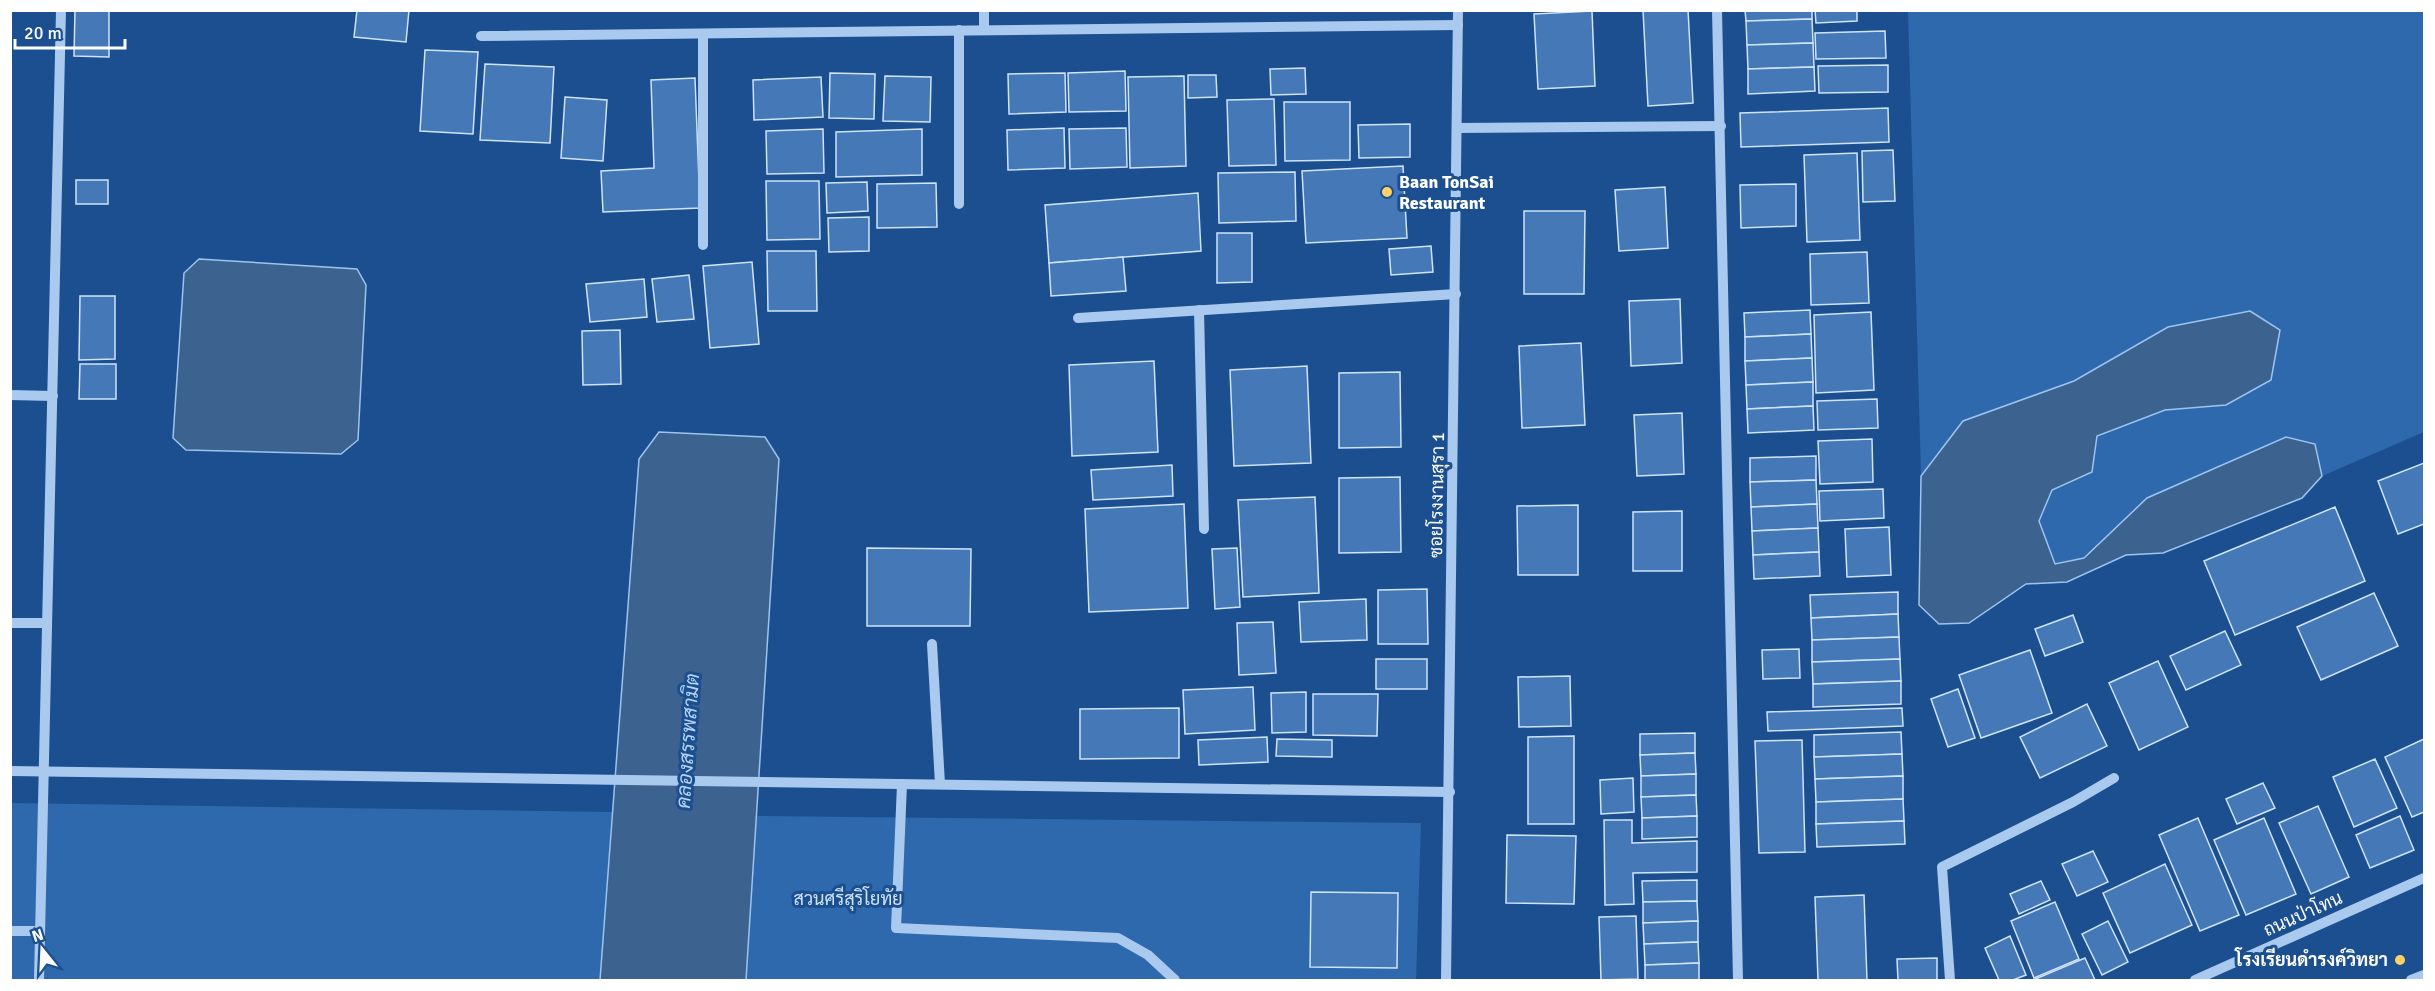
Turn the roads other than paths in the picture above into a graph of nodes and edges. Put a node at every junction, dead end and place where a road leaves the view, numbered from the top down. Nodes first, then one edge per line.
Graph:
1 (61, 10) edge
2 (984, 10) edge
3 (1458, 10) edge
4 (1717, 10) edge
5 (1458, 25) junction
6 (959, 30) junction
7 (984, 30) junction
8 (703, 34) junction
9 (481, 36) dead end
10 (1721, 126) junction
11 (1457, 128) junction
12 (959, 204) dead end
13 (703, 245) dead end
14 (1456, 294) junction
15 (1199, 310) junction
16 (1078, 318) dead end
17 (10, 395) edge
18 (53, 396) junction
19 (1204, 529) dead end
20 (10, 623) edge
21 (47, 623) junction
22 (932, 644) dead end
23 (10, 771) edge
24 (43, 772) junction
25 (2114, 778) dead end
26 (902, 784) junction
27 (940, 784) junction
28 (1450, 792) junction
29 (2423, 882) edge
30 (10, 930) edge
31 (40, 931) junction
32 (2424, 975) edge
33 (39, 981) edge
34 (1175, 981) edge
35 (1446, 981) edge
36 (1738, 981) edge
37 (1950, 981) edge
38 (2195, 981) edge
39 (2411, 981) edge

1 - 18 street
2 - 7 street
3 - 5 street, ซอยโรงงานสุรา 1
4 - 10 street
5 - 7 street
5 - 11 street, ซอยโรงงานสุรา 1
6 - 7 street
6 - 8 street
6 - 12 street
8 - 9 street
8 - 13 street
10 - 11 street
10 - 36 street
11 - 14 street, ซอยโรงงานสุรา 1
14 - 15 street
14 - 28 street, ซอยโรงงานสุรา 1
15 - 16 street
15 - 19 street
17 - 18 street
18 - 21 street
20 - 21 street
21 - 24 street
22 - 27 street
23 - 24 street
24 - 26 street
24 - 31 street
25 - 37 street
26 - 27 street
26 - 34 street
27 - 28 street
28 - 35 street, ซอยโรงงานสุรา 1
29 - 38 street, ถนนป่าโทน
30 - 31 street
31 - 33 street
32 - 39 street

